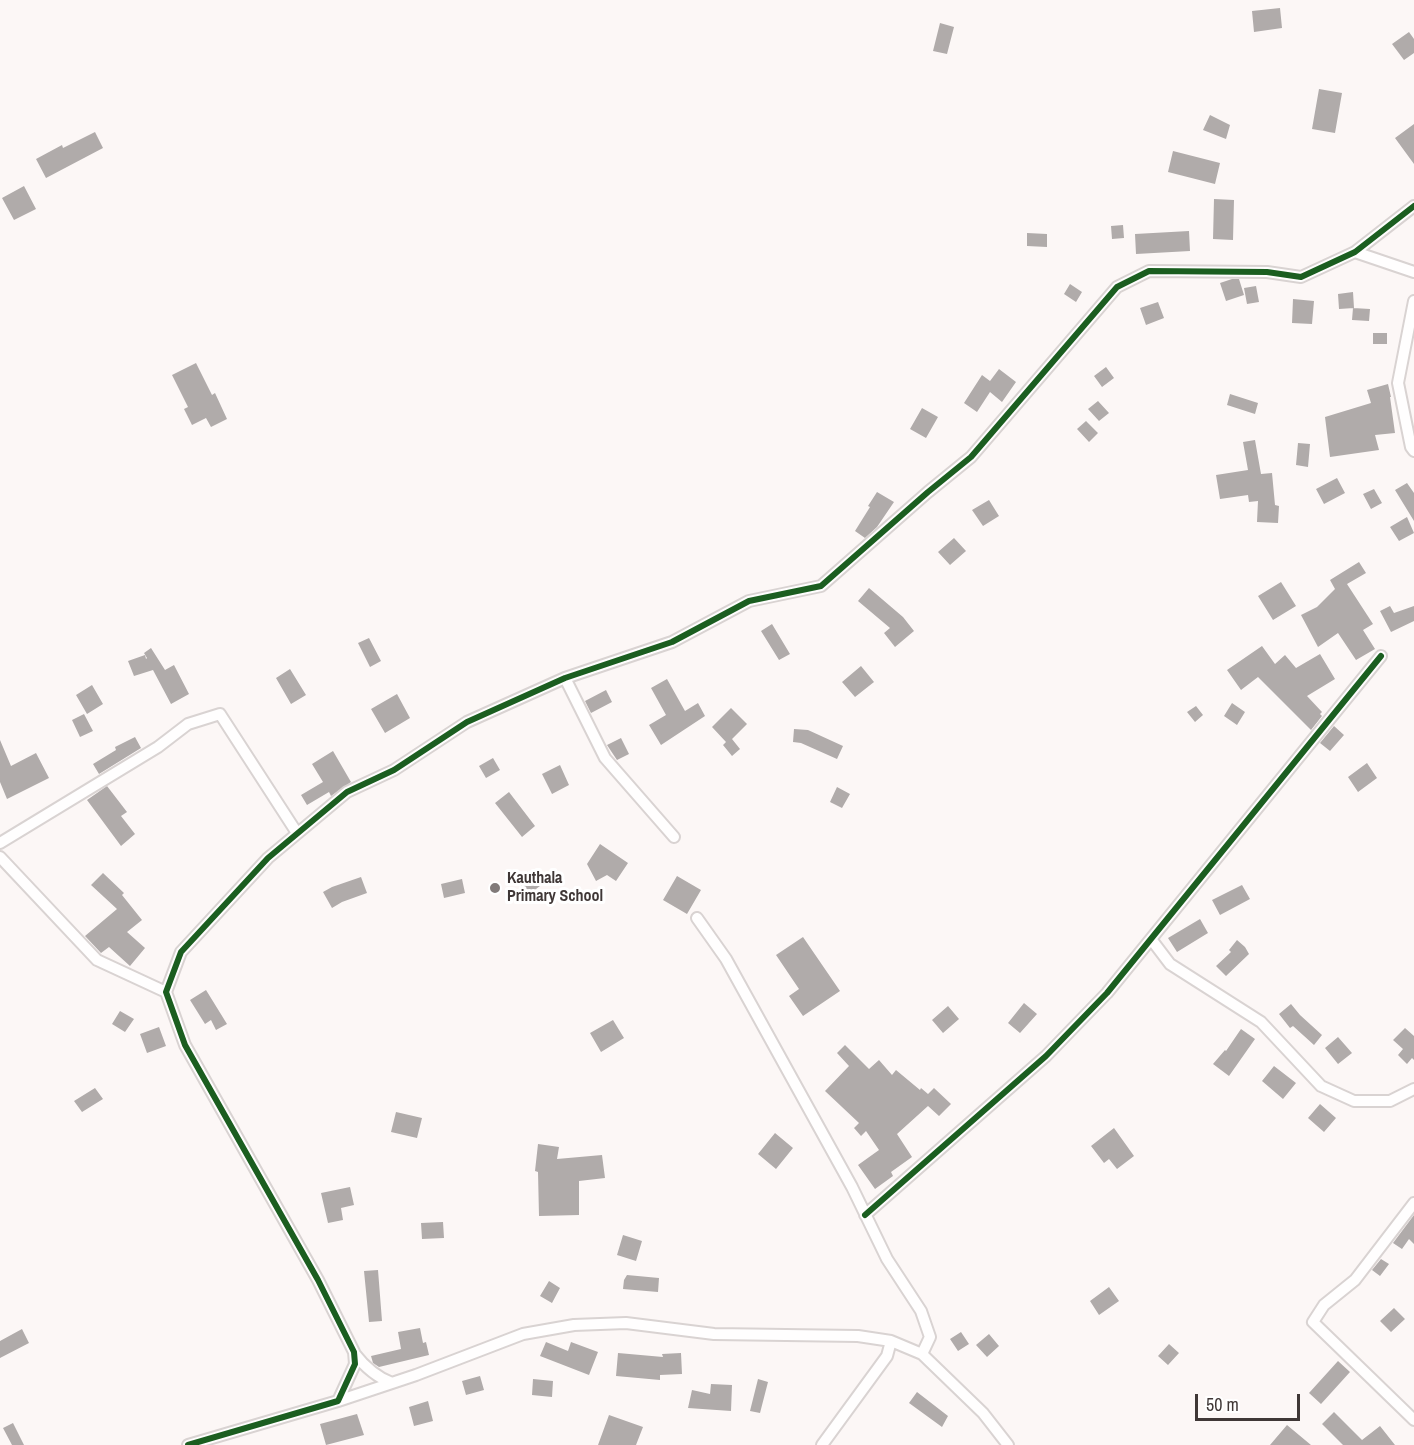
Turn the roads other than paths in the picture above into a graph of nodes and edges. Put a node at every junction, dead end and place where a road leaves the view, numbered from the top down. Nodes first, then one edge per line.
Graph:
1 (1414, 206) edge
2 (1355, 252) junction
3 (1414, 272) edge
4 (1414, 301) edge
5 (1414, 451) edge
6 (1381, 656) dead end
7 (565, 678) junction
8 (297, 833) junction
9 (674, 837) dead end
10 (0, 843) edge
11 (0, 857) edge
12 (697, 918) dead end
13 (1150, 939) junction
14 (166, 992) junction
15 (1414, 1089) edge
16 (1414, 1203) edge
17 (865, 1215) junction
18 (891, 1341) junction
19 (354, 1352) junction
20 (922, 1354) junction
21 (392, 1383) junction
22 (338, 1401) junction
23 (1414, 1420) edge
24 (189, 1445) edge
25 (822, 1445) edge
26 (1008, 1445) edge

1 - 2 street
2 - 3 street
2 - 7 street
4 - 5 street
6 - 13 street
7 - 8 street
7 - 9 street
8 - 10 street
8 - 14 street
11 - 14 street
12 - 17 street
13 - 15 street
13 - 17 street
14 - 19 street
16 - 23 street
17 - 20 street
18 - 20 street
18 - 21 street
18 - 25 street
19 - 21 street
19 - 22 street
20 - 26 street
21 - 22 street
22 - 24 street

